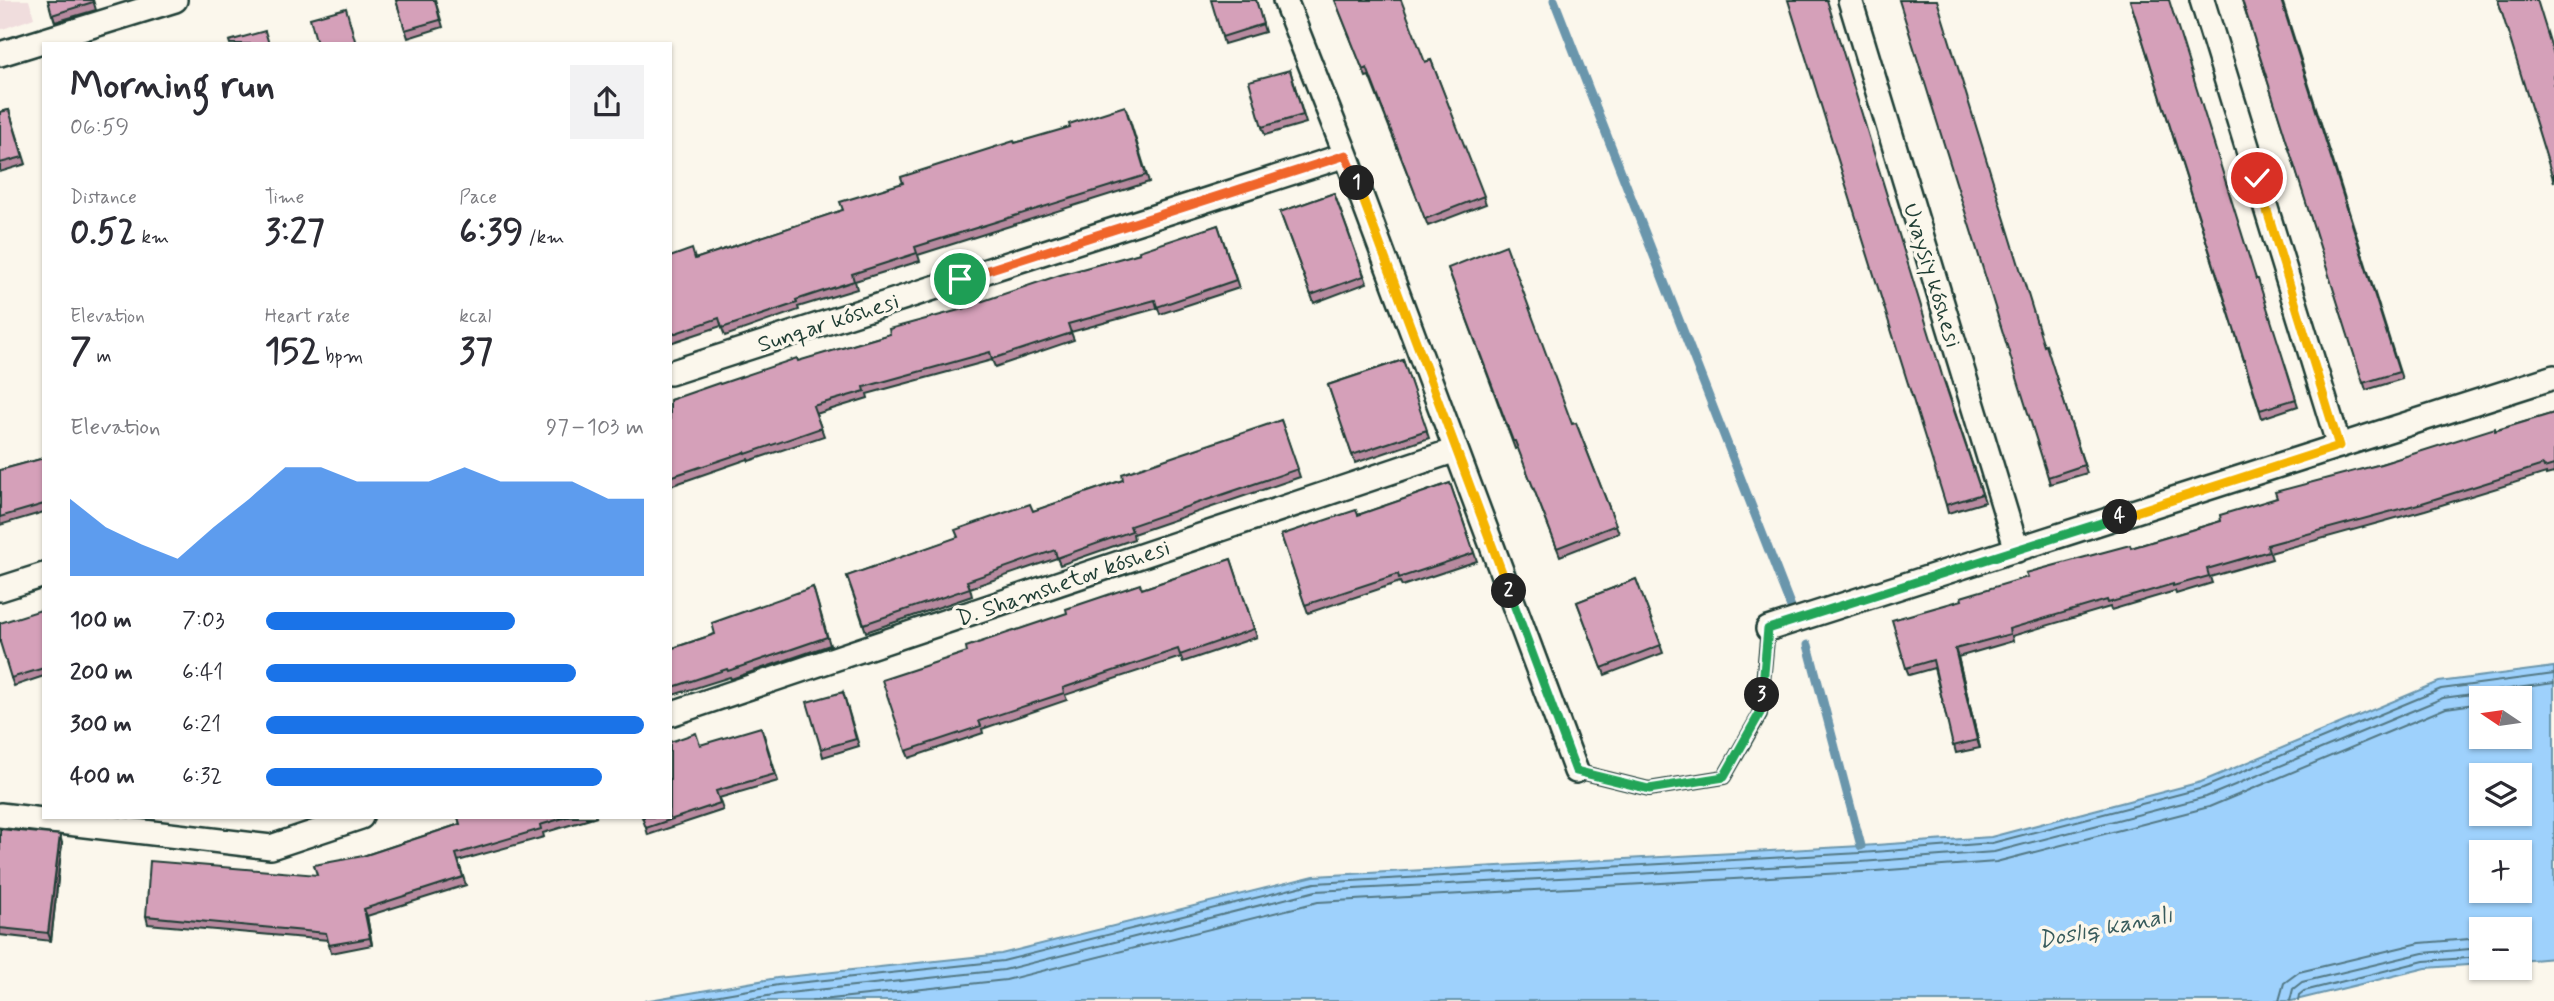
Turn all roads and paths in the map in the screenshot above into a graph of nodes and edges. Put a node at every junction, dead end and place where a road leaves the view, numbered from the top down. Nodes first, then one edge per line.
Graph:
1 (175, 0) edge
2 (1285, 0) edge
3 (1850, 0) edge
4 (2202, 0) edge
5 (0, 54) edge
6 (1346, 155) junction
7 (672, 372) edge
8 (2554, 377) edge
9 (2339, 446) junction
10 (1456, 450) junction
11 (2017, 550) junction
12 (42, 576) edge
13 (0, 589) edge
14 (1768, 629) joint
15 (672, 713) edge
16 (1576, 771) joint
17 (0, 815) edge
18 (355, 819) edge

1 - 5 street
2 - 6 street
3 - 11 street, Uvaysiy kóshesi
4 - 9 street
6 - 7 street, Sunqar kóshesi
6 - 10 street
8 - 9 street
9 - 11 street
10 - 15 street, D. Shamshetov kóshesi
10 - 16 street
11 - 14 street
12 - 13 street
14 - 16 lane
17 - 18 street

